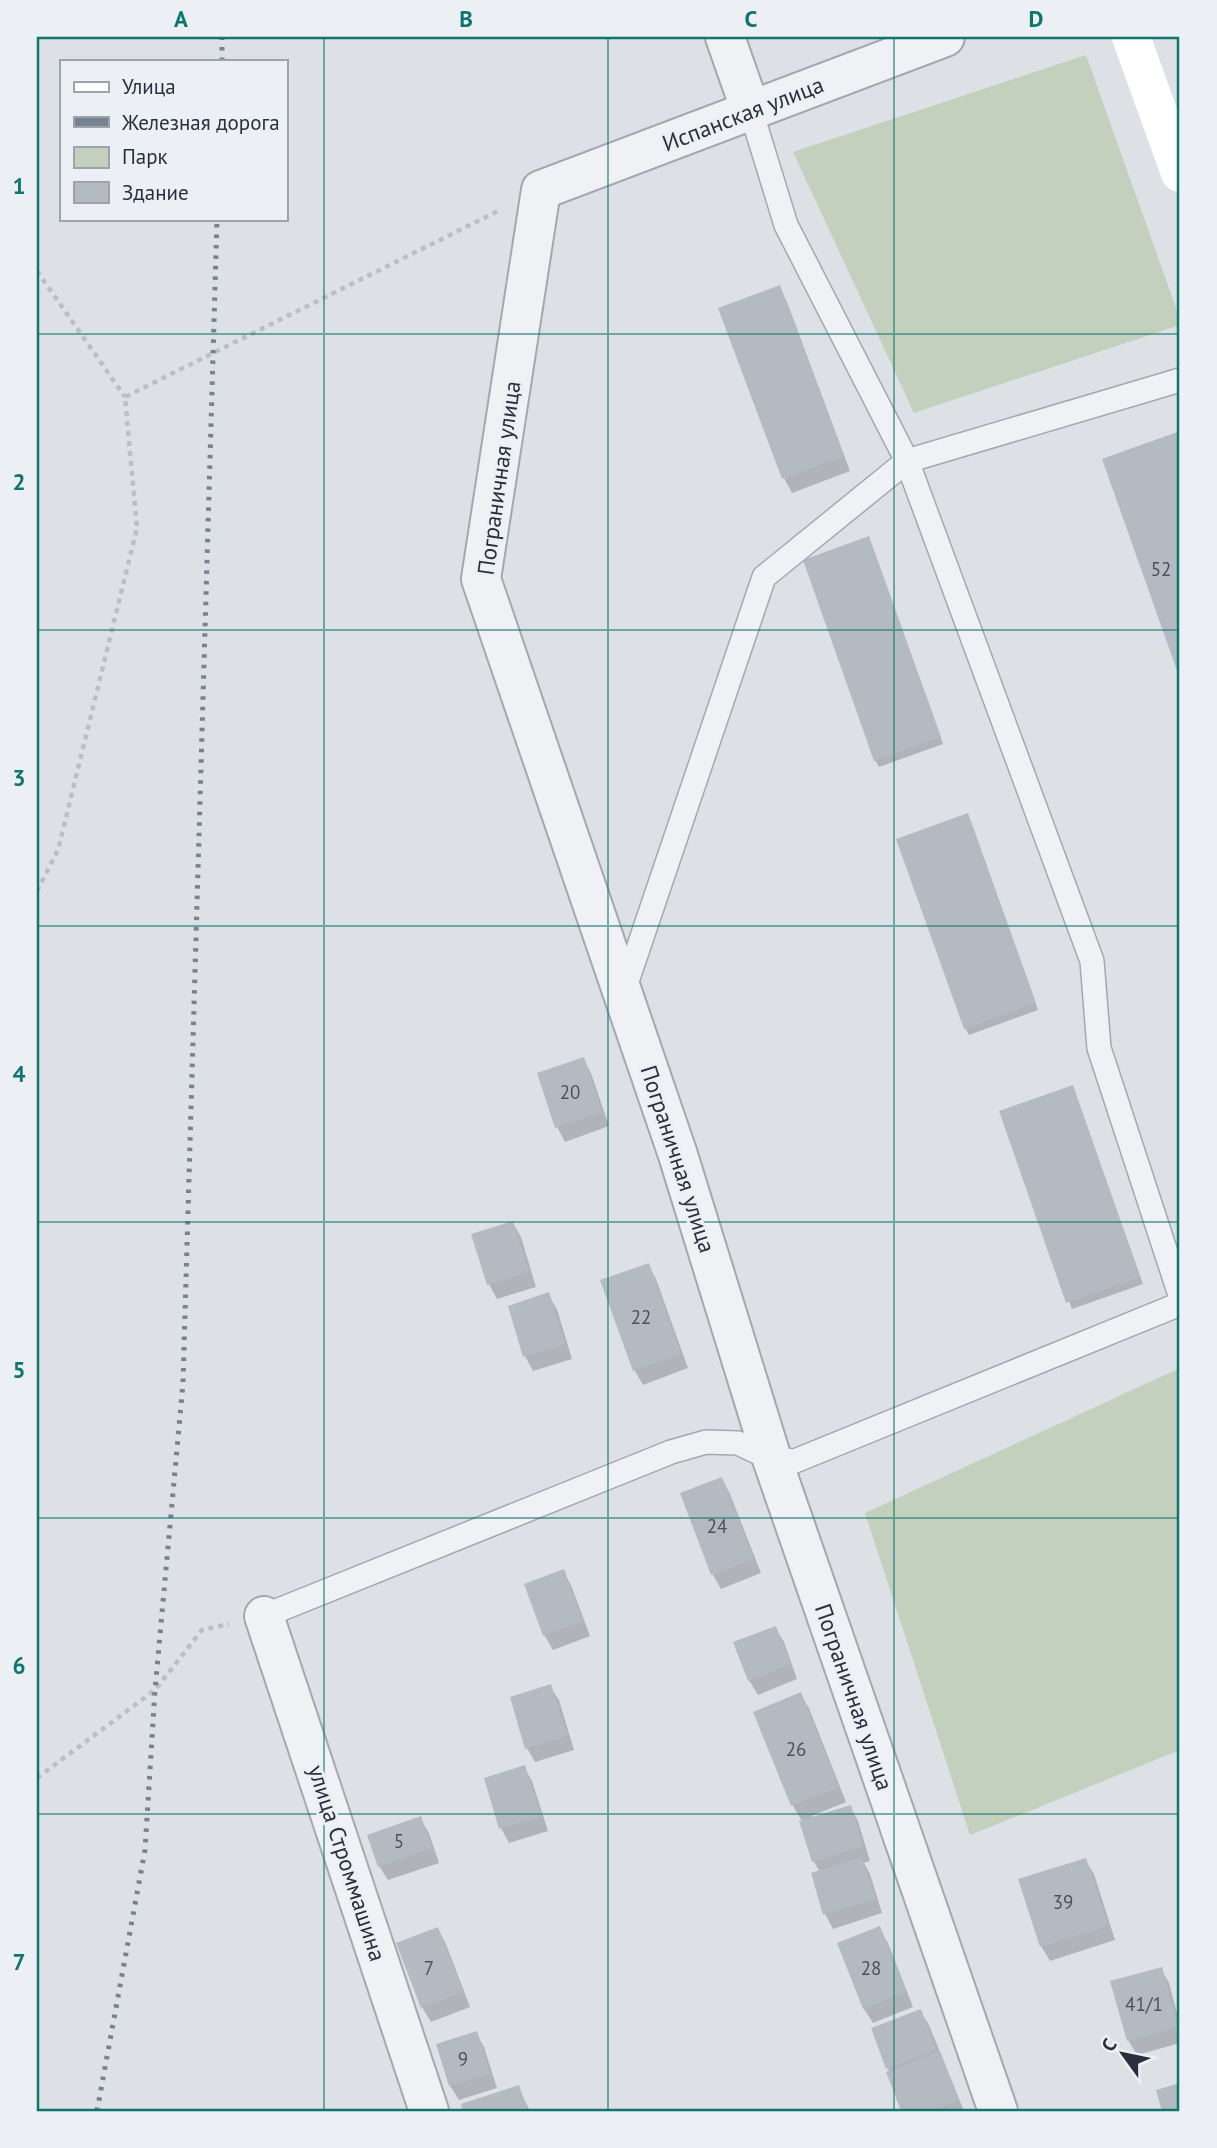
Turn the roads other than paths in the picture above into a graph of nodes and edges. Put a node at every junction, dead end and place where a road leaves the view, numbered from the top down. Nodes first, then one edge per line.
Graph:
1 (725, 37) edge
2 (945, 37) edge
3 (1131, 37) edge
4 (751, 111) junction
5 (1180, 173) edge
6 (541, 190) joint
7 (1180, 380) edge
8 (907, 461) junction
9 (622, 993) junction
10 (1180, 1295) edge
11 (1180, 1304) edge
12 (772, 1459) junction
13 (264, 1616) joint
14 (429, 2111) edge
15 (998, 2111) edge

1 - 4 street
2 - 4 street, Испанская улица
3 - 5 main road
4 - 6 street, Испанская улица
4 - 8 lane
6 - 9 street, Пограничная улица
7 - 8 lane
8 - 9 lane
8 - 10 lane
9 - 12 street, Пограничная улица
11 - 12 lane
12 - 13 lane
12 - 15 street, Пограничная улица
13 - 14 street, улица Строммашина

